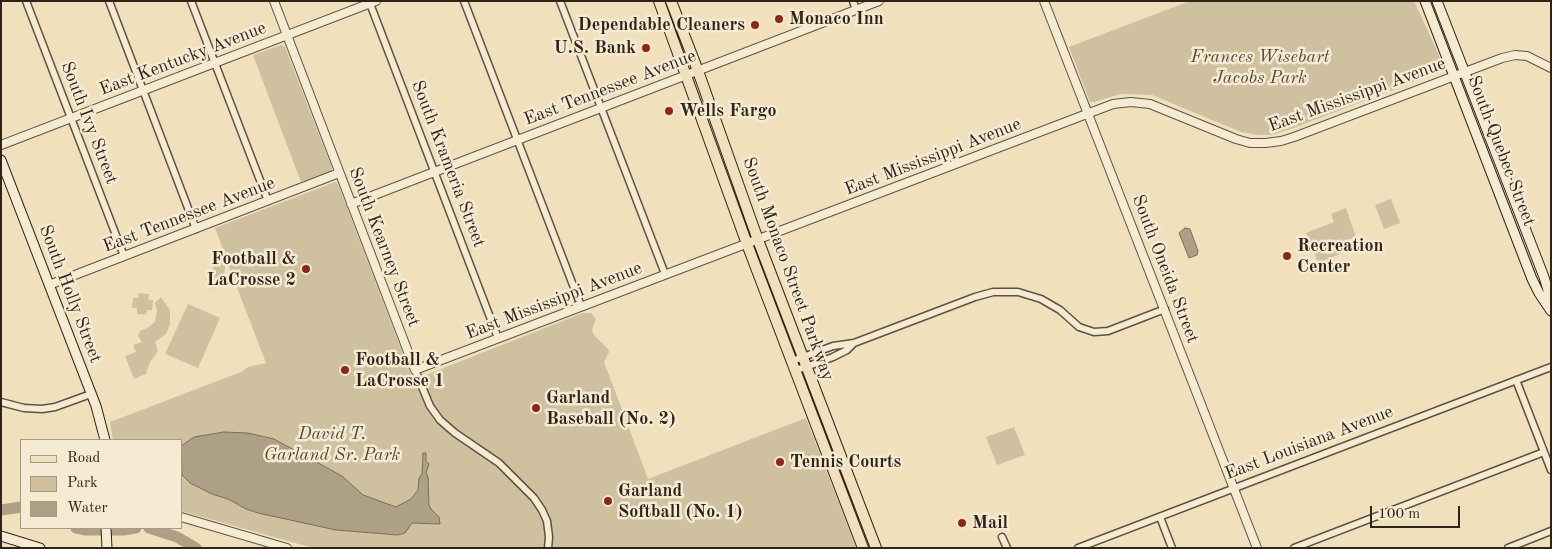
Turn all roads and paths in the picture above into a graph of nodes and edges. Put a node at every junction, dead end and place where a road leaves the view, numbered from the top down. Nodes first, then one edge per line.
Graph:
1 (26, 1) edge
2 (109, 1) edge
3 (191, 1) edge
4 (274, 1) edge
5 (464, 1) edge
6 (560, 1) edge
7 (659, 1) edge
8 (671, 1) edge
9 (853, 1) edge
10 (879, 1) edge
11 (1044, 1) edge
12 (1425, 1) edge
13 (1437, 1) edge
14 (372, 2) edge
15 (856, 10) junction
16 (287, 35) junction
17 (215, 63) junction
18 (1551, 68) edge
19 (698, 71) junction
20 (1465, 71) junction
21 (687, 75) junction
22 (1454, 75) junction
23 (143, 90) junction
24 (600, 108) junction
25 (1088, 114) junction
26 (70, 118) junction
27 (518, 139) junction
28 (1, 145) edge
29 (1, 160) edge
30 (434, 172) junction
31 (339, 173) junction
32 (268, 201) junction
33 (351, 204) junction
34 (196, 229) junction
35 (758, 240) junction
36 (747, 244) junction
37 (124, 256) junction
38 (665, 274) junction
39 (50, 285) junction
40 (1551, 300) edge
41 (581, 306) junction
42 (1165, 309) junction
43 (1551, 311) edge
44 (498, 338) junction
45 (854, 343) junction
46 (805, 362) junction
47 (793, 365) junction
48 (1551, 367) edge
49 (415, 370) junction
50 (1516, 380) junction
51 (91, 394) junction
52 (1, 402) edge
53 (105, 439) edge
54 (1544, 452) junction
55 (1551, 470) edge
56 (1233, 489) junction
57 (182, 517) edge
58 (1160, 517) junction
59 (106, 529) edge
60 (1551, 531) edge
61 (1, 536) edge
62 (1002, 537) dead end
63 (1088, 546) edge
64 (40, 548) edge
65 (107, 548) edge
66 (287, 548) edge
67 (548, 548) edge
68 (863, 548) edge
69 (876, 548) edge
70 (1006, 548) edge
71 (1078, 548) edge
72 (1172, 548) edge
73 (1257, 548) edge
74 (1294, 548) edge
75 (1508, 548) edge

1 - 26 street, South Ivy Street
2 - 23 street
3 - 17 street
4 - 16 street, South Kearney Street
5 - 27 street
6 - 24 street
7 - 21 main road, South Monaco Street Parkway
8 - 19 main road, South Monaco Street Parkway
9 - 15 street
10 - 15 street, East Tennessee Avenue
11 - 25 street, South Oneida Street
12 - 22 main road, South Quebec Street
13 - 20 main road, South Quebec Street
14 - 16 street, East Kentucky Avenue
14 - 30 street, South Krameria Street
15 - 19 street, East Tennessee Avenue
16 - 17 street, East Kentucky Avenue
16 - 31 street, South Kearney Street
17 - 23 street, East Kentucky Avenue
17 - 32 street
18 - 20 street, East Mississippi Avenue
19 - 21 street, East Tennessee Avenue
19 - 35 main road, South Monaco Street Parkway
20 - 22 street, East Mississippi Avenue
20 - 40 main road, South Quebec Street
21 - 24 street, East Tennessee Avenue
21 - 36 main road, South Monaco Street Parkway
22 - 25 street, East Mississippi Avenue
22 - 43 main road, South Quebec Street
23 - 26 street, East Kentucky Avenue
23 - 34 street
24 - 27 street, East Tennessee Avenue
24 - 38 street
25 - 35 street, East Mississippi Avenue
25 - 42 street, South Oneida Street
26 - 28 street, East Kentucky Avenue
26 - 37 street, South Ivy Street
27 - 30 street, East Tennessee Avenue
27 - 41 street
29 - 39 main road, South Holly Street
30 - 33 street, East Tennessee Avenue
30 - 44 street, South Krameria Street
31 - 32 street, East Tennessee Avenue
31 - 33 street, South Kearney Street
32 - 34 street, East Tennessee Avenue
33 - 49 street, South Kearney Street
34 - 37 street, East Tennessee Avenue
35 - 36 street, East Mississippi Avenue
35 - 46 main road, South Monaco Street Parkway
36 - 38 street, East Mississippi Avenue
36 - 47 main road, South Monaco Street Parkway
37 - 39 street, East Tennessee Avenue
38 - 41 street, East Mississippi Avenue
39 - 51 main road, South Holly Street
41 - 44 street, East Mississippi Avenue
42 - 45 street
42 - 56 street, South Oneida Street
44 - 49 street, East Mississippi Avenue
45 - 46 street
45 - 46 street
46 - 47 street
46 - 47 street
46 - 69 main road, South Monaco Street Parkway
47 - 68 main road, South Monaco Street Parkway
48 - 50 street, East Louisiana Avenue
49 - 67 street, South Kearney Street
50 - 54 street
50 - 56 street, East Louisiana Avenue
51 - 52 street
51 - 53 main road, South Holly Street
54 - 55 street
54 - 74 street
56 - 58 street, East Louisiana Avenue
56 - 73 street, South Oneida Street
57 - 66 street
58 - 63 street, East Louisiana Avenue
58 - 72 street
59 - 65 main road
60 - 75 street
61 - 64 main road
62 - 70 street
63 - 71 street, East Louisiana Avenue

